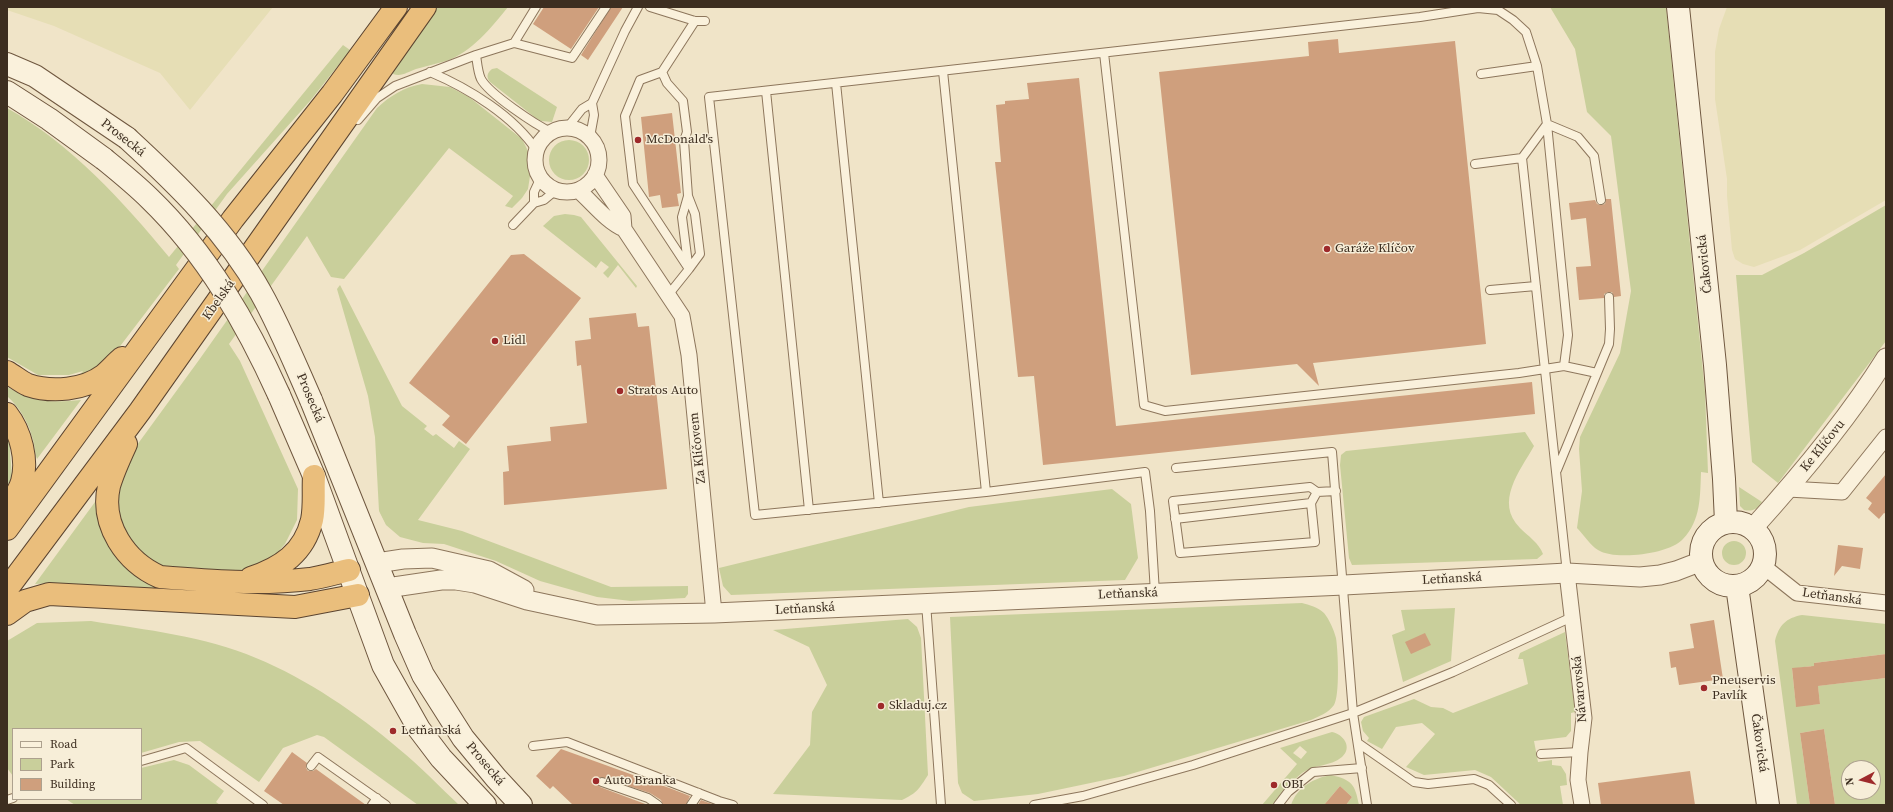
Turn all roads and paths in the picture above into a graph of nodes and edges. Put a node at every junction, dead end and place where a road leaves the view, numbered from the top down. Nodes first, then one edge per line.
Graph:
1 (396, 7) edge
2 (425, 7) edge
3 (536, 7) edge
4 (638, 7) edge
5 (650, 7) edge
6 (1678, 7) edge
7 (603, 8) edge
8 (695, 20) junction
9 (705, 21) dead end
10 (514, 43) junction
11 (1104, 53) junction
12 (476, 55) junction
13 (7, 64) edge
14 (1537, 66) junction
15 (943, 71) junction
16 (430, 72) junction
17 (662, 72) junction
18 (1481, 74) dead end
19 (836, 83) junction
20 (766, 91) junction
21 (7, 92) edge
22 (592, 103) junction
23 (1547, 124) junction
24 (567, 128) junction
25 (551, 132) junction
26 (590, 138) junction
27 (537, 151) junction
28 (1522, 158) junction
29 (1475, 164) dead end
30 (596, 175) junction
31 (541, 177) junction
32 (300, 184) junction
33 (556, 190) junction
34 (578, 190) junction
35 (688, 196) junction
36 (1601, 200) dead end
37 (534, 203) junction
38 (513, 225) dead end
39 (624, 229) junction
40 (689, 269) junction
41 (1536, 286) junction
42 (1490, 290) dead end
43 (669, 294) junction
44 (1609, 297) dead end
45 (158, 324) junction
46 (1886, 358) edge
47 (1564, 366) junction
48 (1545, 369) junction
49 (7, 372) edge
50 (1597, 373) junction
51 (140, 411) junction
52 (7, 414) edge
53 (1886, 437) edge
54 (1176, 468) dead end
55 (1556, 471) junction
56 (314, 476) junction
57 (1788, 489) junction
58 (1336, 491) junction
59 (986, 492) junction
60 (1318, 492) junction
61 (879, 503) junction
62 (1311, 503) junction
63 (7, 510) edge
64 (809, 510) junction
65 (1175, 519) junction
66 (1726, 522) junction
67 (1753, 528) junction
68 (7, 530) edge
69 (1702, 561) junction
70 (377, 563) junction
71 (1763, 566) junction
72 (348, 570) junction
73 (1567, 573) junction
74 (237, 583) junction
75 (1344, 585) junction
76 (1737, 586) junction
77 (387, 588) junction
78 (7, 589) edge
79 (1155, 593) junction
80 (358, 596) junction
81 (926, 603) junction
82 (1886, 604) edge
83 (553, 606) junction
84 (714, 613) junction
85 (7, 614) edge
86 (1572, 617) junction
87 (1353, 713) junction
88 (1358, 743) junction
89 (533, 746) dead end
90 (1580, 752) junction
91 (1541, 754) dead end
92 (142, 761) edge
93 (311, 766) dead end
94 (1362, 768) junction
95 (602, 782) dead end
96 (700, 793) junction
97 (374, 802) edge
98 (263, 805) edge
99 (386, 805) edge
100 (485, 805) edge
101 (521, 805) edge
102 (658, 805) edge
103 (691, 805) edge
104 (733, 805) edge
105 (940, 805) edge
106 (1034, 805) edge
107 (1278, 805) edge
108 (1367, 805) edge
109 (1510, 805) edge
110 (1582, 805) edge
111 (1768, 805) edge

1 - 45 highway
2 - 32 highway, Kbelská
3 - 10 lane
4 - 22 lane
5 - 8 lane
6 - 66 main road, Čakovická
7 - 10 lane
8 - 9 lane
8 - 17 lane
10 - 12 lane
11 - 14 lane
11 - 15 lane
11 - 48 lane
12 - 16 lane
12 - 25 lane
13 - 70 main road, Prosecká, bridge
14 - 18 lane
14 - 23 lane
15 - 19 lane
15 - 59 lane
16 - 27 lane
16 - 32 lane
17 - 35 lane
17 - 40 lane
19 - 20 lane
19 - 61 lane
20 - 64 lane
20 - 64 lane
21 - 56 main road, Prosecká, bridge
22 - 24 lane
22 - 26 lane
23 - 28 lane
23 - 36 lane
23 - 47 lane
24 - 25 street
24 - 26 street
25 - 27 street
26 - 30 street
27 - 31 street
28 - 29 lane
28 - 41 lane
30 - 34 street
30 - 39 street, Za Klíčovem
31 - 33 street
31 - 37 lane
32 - 51 highway, Kbelská
33 - 34 street
33 - 37 lane
34 - 39 street, Za Klíčovem
35 - 40 lane
35 - 40 lane
37 - 38 lane
39 - 43 street, Za Klíčovem
40 - 43 lane
41 - 42 lane
41 - 48 lane
43 - 84 street, Za Klíčovem
44 - 50 lane
45 - 49 highway
45 - 68 highway
46 - 57 street, Ke Klíčovu
47 - 48 lane
47 - 50 lane
48 - 55 lane
50 - 55 lane
51 - 74 highway
51 - 78 highway, Kbelská
52 - 63 highway
53 - 57 street
54 - 58 lane
55 - 73 lane
56 - 72 main road, Prosecká
56 - 74 highway
57 - 67 street, Ke Klíčovu
58 - 60 lane
58 - 75 lane
59 - 61 lane
59 - 79 lane
60 - 62 lane
60 - 65 lane
61 - 64 lane
62 - 65 lane
62 - 65 lane
66 - 67 main road
66 - 69 main road
67 - 71 main road
69 - 73 street, Letňanská
69 - 76 main road
70 - 72 main road
70 - 77 main road, Prosecká
70 - 83 street, Letňanská
71 - 76 main road
71 - 82 street, Letňanská
72 - 74 highway
72 - 80 main road, Prosecká
73 - 75 street, Letňanská
73 - 86 street, Návarovská
75 - 79 street, Letňanská
75 - 87 lane
76 - 111 main road, Čakovická
77 - 80 main road
77 - 83 street, Letňanská
77 - 101 main road, Prosecká
79 - 81 street, Letňanská
80 - 85 highway
80 - 100 main road, Prosecká
81 - 84 street, Letňanská
81 - 105 lane
83 - 84 street, Letňanská
86 - 87 lane
86 - 90 street, Návarovská
87 - 88 lane
87 - 106 lane
88 - 94 lane
88 - 109 lane
89 - 96 lane
90 - 91 lane
90 - 110 street, Návarovská
92 - 98 lane
93 - 97 lane
94 - 107 lane
94 - 108 lane
95 - 102 lane
96 - 103 lane
96 - 104 lane
97 - 99 lane

